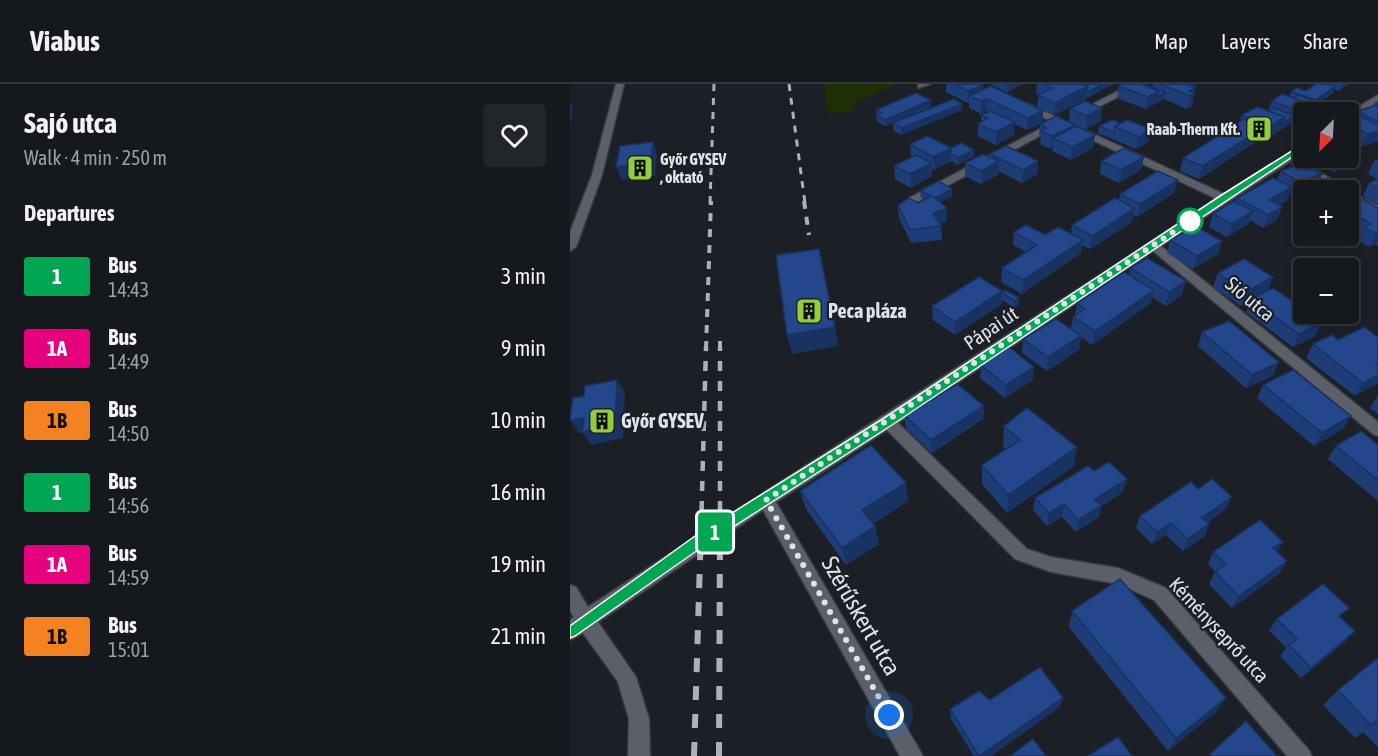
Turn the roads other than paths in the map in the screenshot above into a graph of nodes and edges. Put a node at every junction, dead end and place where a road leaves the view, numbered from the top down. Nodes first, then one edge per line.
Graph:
1 (620, 84) edge
2 (1139, 84) edge
3 (1378, 98) edge
4 (1020, 103) edge
5 (1359, 111) edge
6 (1060, 122) junction
7 (1293, 154) edge
8 (1288, 157) junction
9 (1326, 180) edge
10 (1223, 198) junction
11 (913, 200) edge
12 (1359, 200) edge
13 (1378, 211) edge
14 (1154, 245) junction
15 (570, 247) edge
16 (888, 422) junction
17 (1378, 430) edge
18 (766, 500) junction
19 (570, 593) edge
20 (578, 625) edge
21 (639, 756) edge
22 (912, 756) edge
23 (1301, 756) edge

1 - 15 street
2 - 6 street
3 - 5 street
4 - 6 street
6 - 10 street
6 - 11 street
7 - 8 street, Pápai út
8 - 9 street
8 - 10 street, Pápai út
10 - 14 street, Pápai út
12 - 13 street
14 - 16 street, Pápai út
14 - 17 street, Sió utca
16 - 18 street, Pápai út
16 - 23 street, Kéményseprő utca
18 - 20 street, Pápai út
18 - 22 street, Szérűskert utca
19 - 20 street
20 - 21 street

